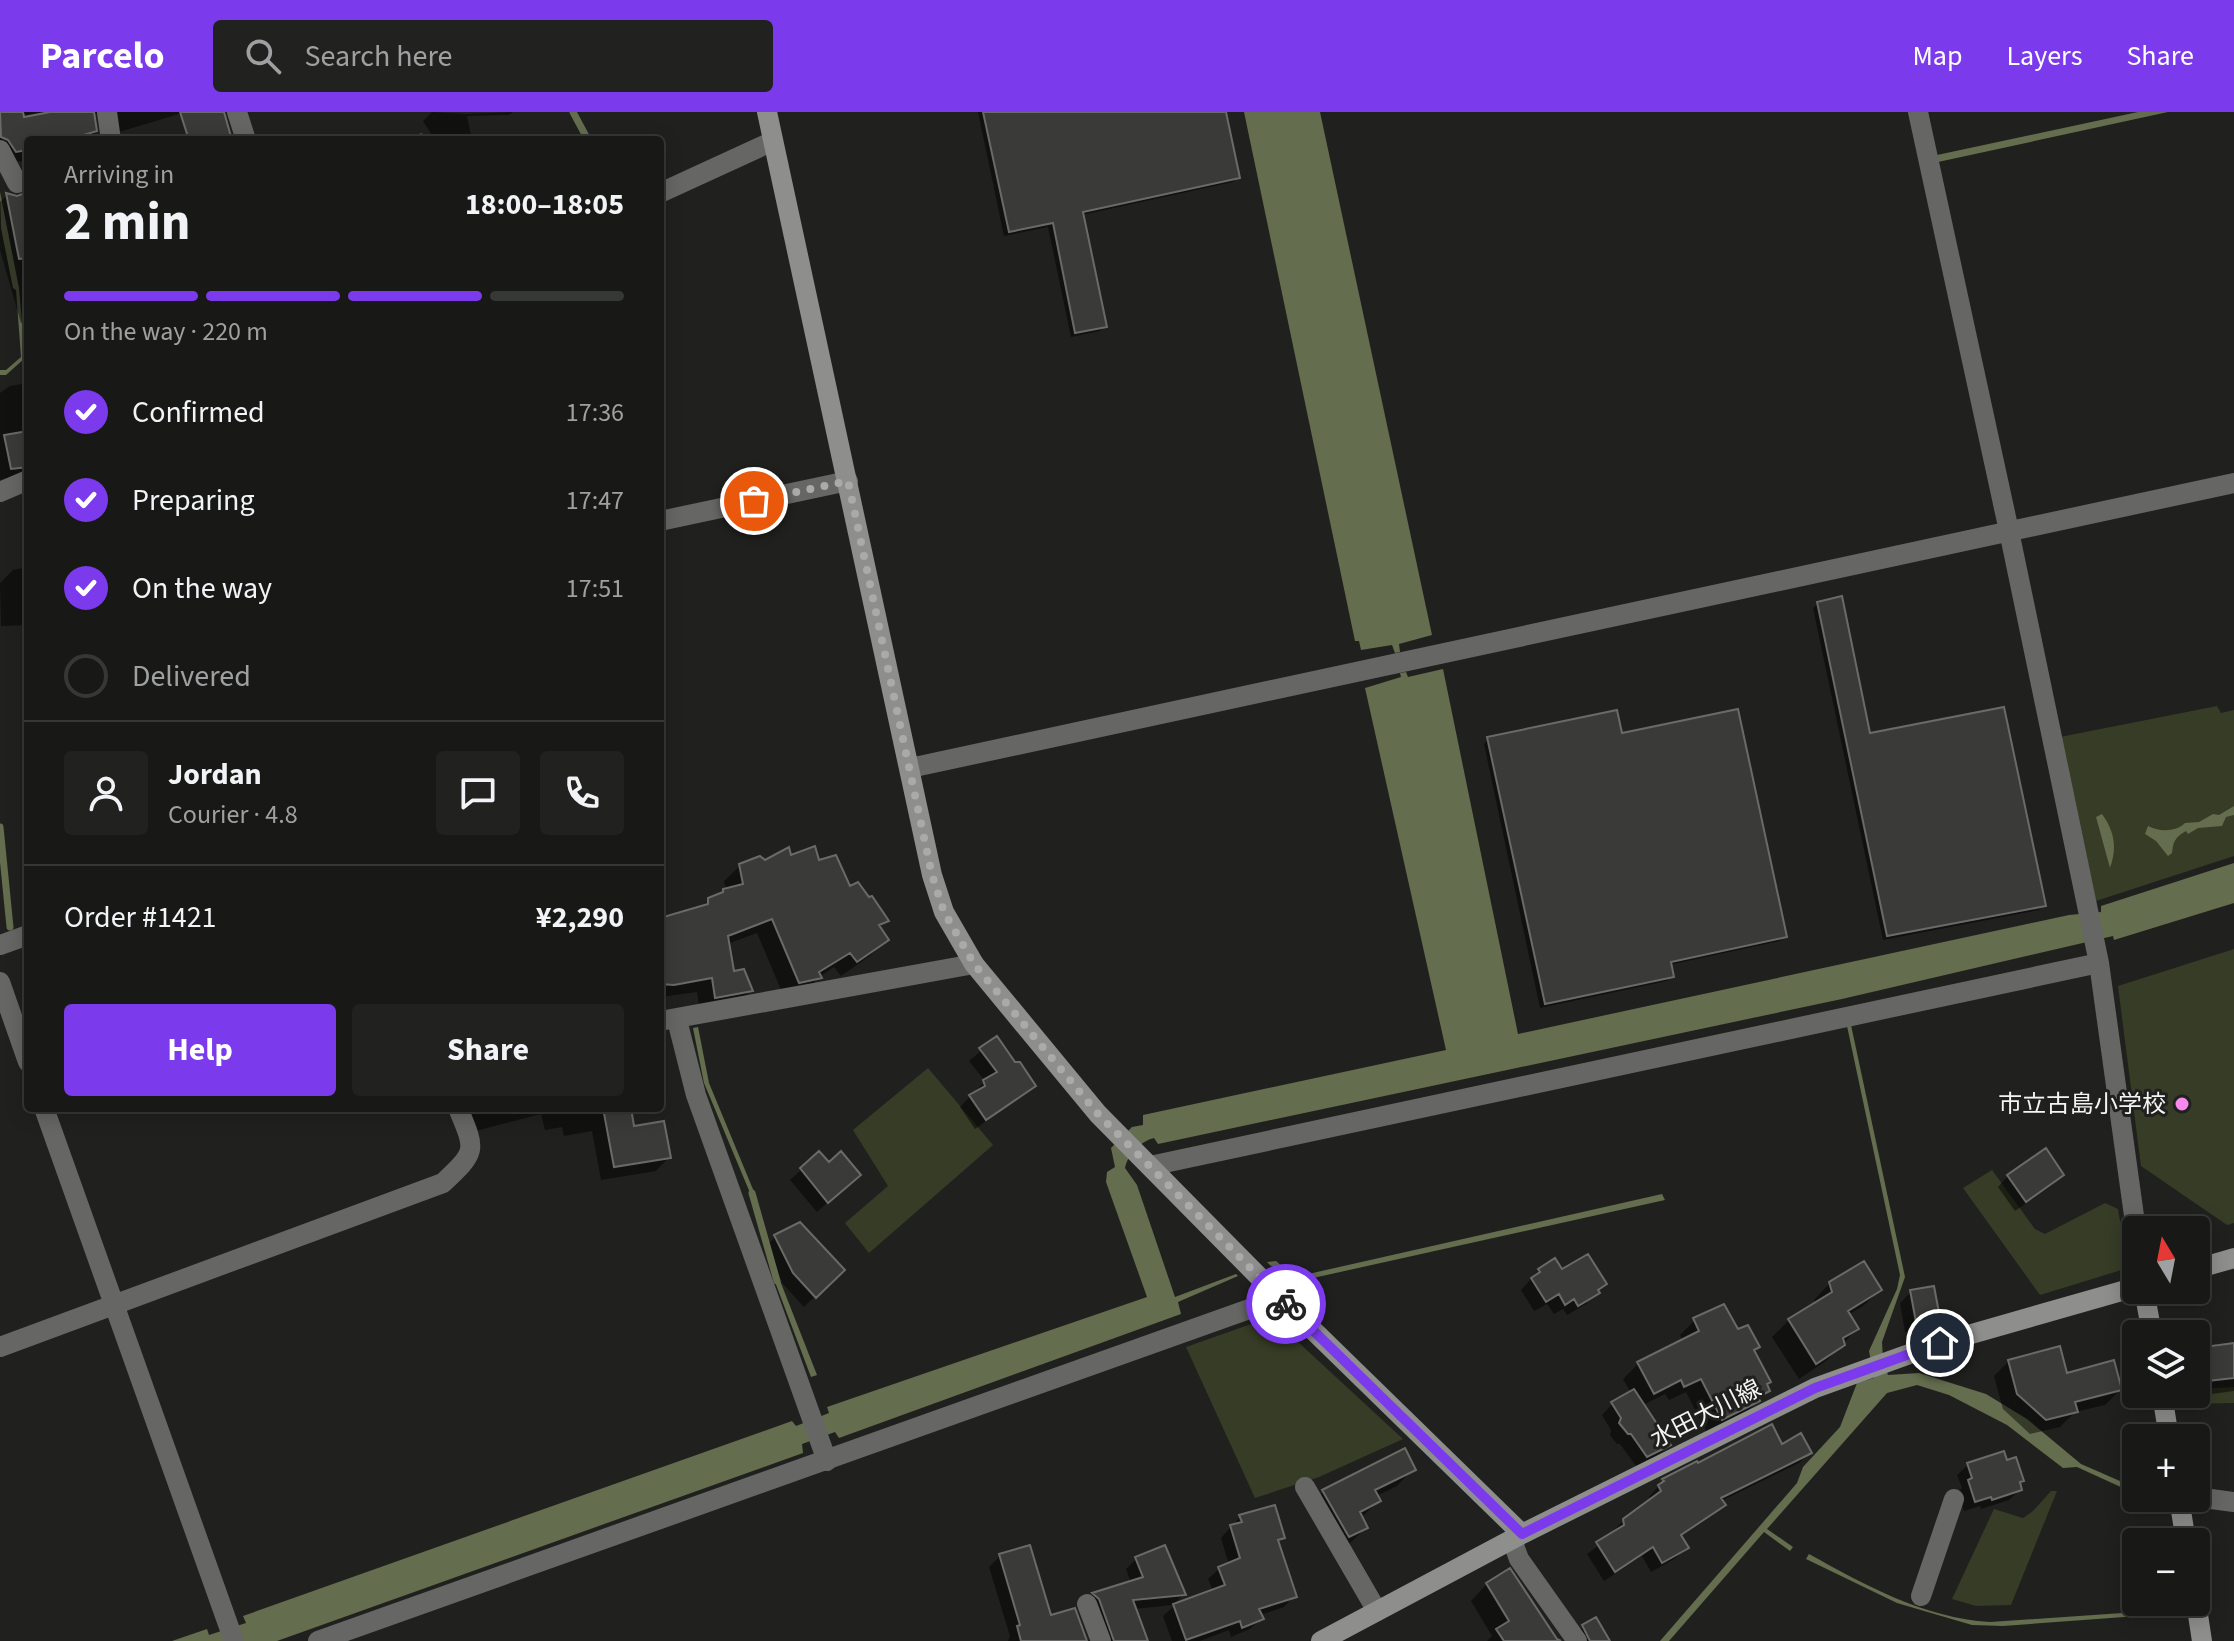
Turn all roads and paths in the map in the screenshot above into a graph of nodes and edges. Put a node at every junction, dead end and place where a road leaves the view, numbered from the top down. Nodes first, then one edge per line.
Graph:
1 (107, 112) edge
2 (237, 112) edge
3 (767, 112) edge
4 (1918, 112) edge
5 (110, 136) edge
6 (245, 136) edge
7 (773, 141) junction
8 (0, 150) edge
9 (15, 184) edge
10 (664, 191) edge
11 (848, 481) junction
12 (24, 482) edge
13 (2234, 483) edge
14 (0, 492) edge
15 (664, 520) edge
16 (2009, 531) junction
17 (910, 768) junction
18 (24, 936) edge
19 (0, 945) edge
20 (2098, 957) junction
21 (974, 964) junction
22 (0, 982) edge
23 (668, 1020) edge
24 (24, 1051) edge
25 (45, 1112) edge
26 (460, 1112) edge
27 (1148, 1162) junction
28 (2134, 1216) edge
29 (2234, 1258) edge
30 (2210, 1265) edge
31 (2122, 1291) edge
32 (1280, 1298) junction
33 (114, 1306) junction
34 (0, 1347) edge
35 (825, 1455) junction
36 (1305, 1487) dead end
37 (1954, 1499) dead end
38 (2210, 1499) edge
39 (2234, 1502) edge
40 (1517, 1537) junction
41 (1921, 1596) dead end
42 (1087, 1604) dead end
43 (1377, 1611) junction
44 (2198, 1616) edge
45 (234, 1641) edge
46 (318, 1641) edge
47 (1101, 1641) edge
48 (1321, 1641) edge
49 (1577, 1641) edge
50 (2202, 1641) edge

1 - 5 street
2 - 6 street
3 - 7 street
4 - 16 street
7 - 10 street
7 - 11 street
8 - 9 street
11 - 15 street
11 - 17 street
12 - 14 street
13 - 16 street
16 - 17 street
16 - 20 street
17 - 21 street
18 - 19 street
20 - 27 street
20 - 28 street
21 - 23 street
21 - 27 street
22 - 24 street
23 - 35 street
25 - 33 street
26 - 33 street
27 - 32 street
29 - 30 street
31 - 40 street, 水田大川線
32 - 35 street
32 - 40 street
33 - 34 street
33 - 45 street
35 - 46 street
36 - 43 street
37 - 41 street
38 - 39 street
40 - 43 street, 水田大川線
40 - 49 street
42 - 47 street
43 - 48 street, 水田大川線
44 - 50 street

